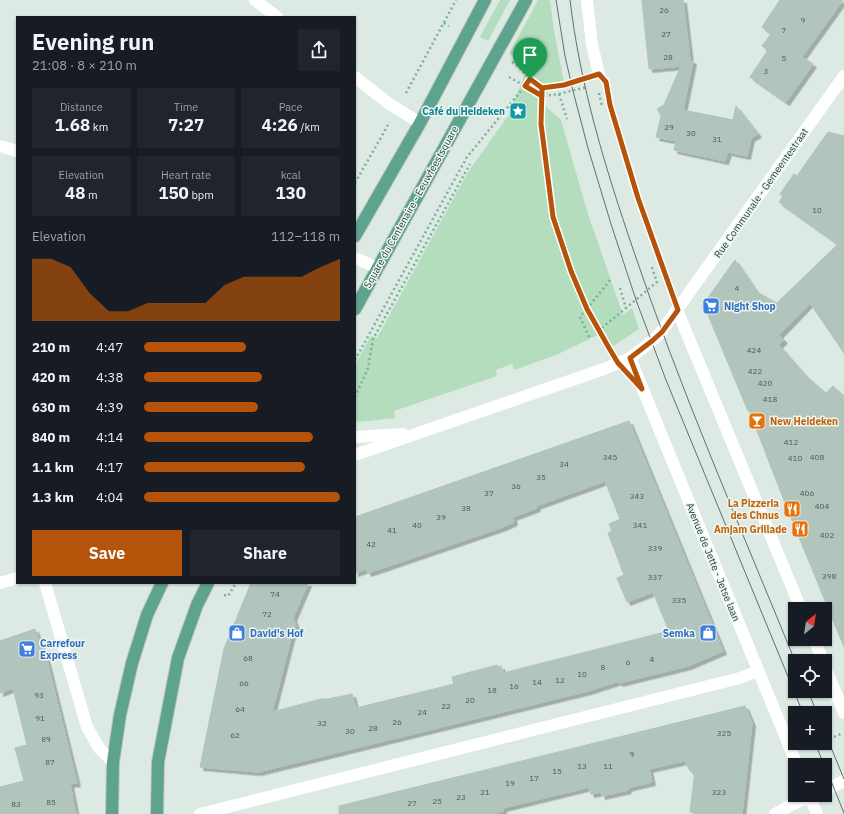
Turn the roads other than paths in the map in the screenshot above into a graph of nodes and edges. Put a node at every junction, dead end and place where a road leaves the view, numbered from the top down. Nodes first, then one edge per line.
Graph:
1 (255, 0) edge
2 (485, 0) edge
3 (526, 0) edge
4 (587, 0) edge
5 (276, 16) edge
6 (599, 74) road end
7 (844, 76) edge
8 (356, 78) edge
9 (420, 123) junction
10 (0, 146) edge
11 (16, 152) edge
12 (356, 234) edge
13 (356, 258) edge
14 (378, 268) junction
15 (356, 307) edge
16 (678, 310) junction
17 (630, 358) junction
18 (416, 434) junction
19 (356, 436) edge
20 (356, 455) edge
21 (16, 578) edge
22 (0, 583) edge
23 (45, 584) edge
24 (162, 584) edge
25 (208, 584) edge
26 (798, 602) edge
27 (758, 671) junction
28 (832, 684) edge
29 (844, 713) edge
30 (794, 758) edge
31 (113, 762) junction
32 (844, 781) edge
33 (832, 787) edge
34 (796, 802) edge
35 (813, 802) edge
36 (112, 814) edge
37 (157, 814) edge
38 (200, 814) edge
39 (775, 814) edge
40 (817, 814) edge

1 - 5 street
2 - 9 main road
3 - 14 main road, Square du Centenaire - Eeuwfeestsquare
4 - 6 street
7 - 16 street, Rue Communale - Gemeentestraat
8 - 9 street
9 - 12 main road
10 - 11 street
13 - 14 street
14 - 15 main road, Square du Centenaire - Eeuwfeestsquare
16 - 17 street
16 - 26 street
17 - 18 street
17 - 27 street, Avenue de Jette - Jetse laan
18 - 19 street
18 - 20 street
21 - 22 street
23 - 31 street
24 - 31 main road
25 - 37 main road
27 - 30 street, Avenue de Jette - Jetse laan
27 - 38 street
28 - 29 street
31 - 36 main road
32 - 33 street
34 - 39 street
35 - 40 street

